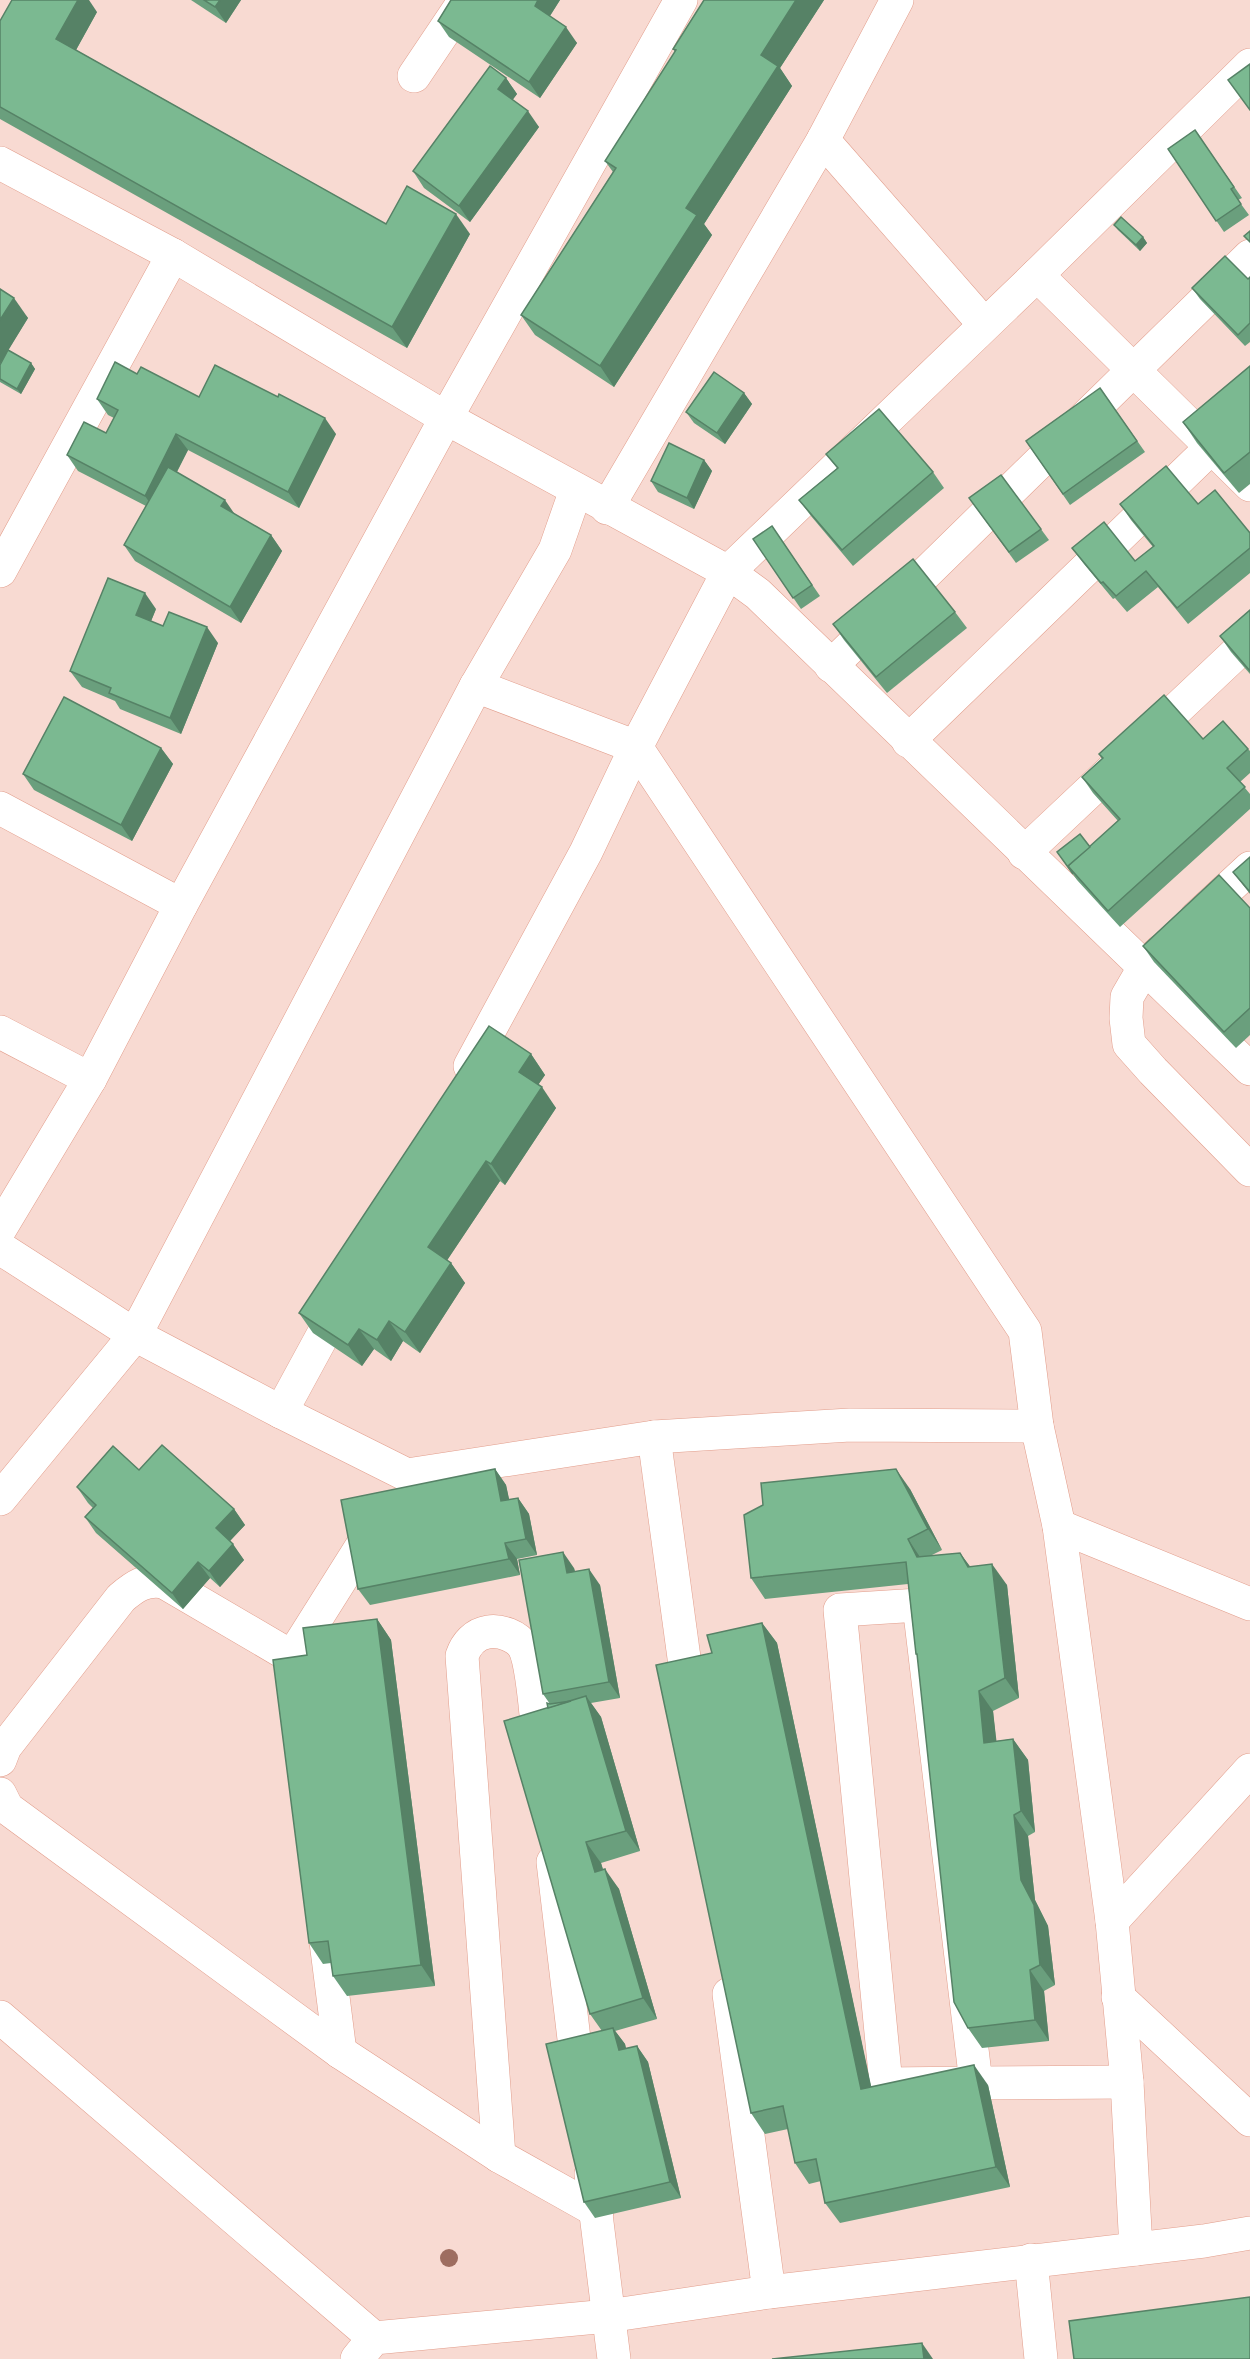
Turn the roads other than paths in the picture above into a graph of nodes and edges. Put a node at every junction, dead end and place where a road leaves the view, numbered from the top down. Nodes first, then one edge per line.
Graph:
1 (465, 0) edge
2 (681, 0) edge
3 (897, 0) edge
4 (1250, 65) edge
5 (414, 76) dead end
6 (823, 140) junction
7 (0, 163) edge
8 (173, 255) junction
9 (1250, 256) edge
10 (1037, 275) junction
11 (984, 324) junction
12 (1132, 369) junction
13 (1250, 410) edge
14 (446, 418) junction
15 (1213, 446) junction
16 (1250, 485) edge
17 (576, 490) junction
18 (607, 508) junction
19 (0, 571) edge
20 (728, 572) junction
21 (1250, 640) edge
22 (831, 666) junction
23 (476, 686) junction
24 (908, 741) junction
25 (636, 747) junction
26 (0, 808) edge
27 (1024, 852) junction
28 (1250, 868) edge
29 (181, 906) junction
30 (1145, 966) junction
31 (0, 1032) edge
32 (1250, 1069) edge
33 (90, 1079) junction
34 (456, 1090) edge
35 (1250, 1170) edge
36 (0, 1229) edge
37 (0, 1248) edge
38 (355, 1277) edge
39 (135, 1335) junction
40 (281, 1412) junction
41 (1037, 1426) junction
42 (654, 1437) junction
43 (407, 1475) junction
44 (0, 1499) edge
45 (1059, 1526) junction
46 (1250, 1604) edge
47 (292, 1657) junction
48 (300, 1727) edge
49 (694, 1735) edge
50 (0, 1760) edge
51 (1250, 1770) edge
52 (543, 1782) edge
53 (0, 1794) edge
54 (549, 1828) edge
55 (320, 1889) edge
56 (1112, 1921) junction
57 (724, 1960) edge
58 (1118, 1997) junction
59 (0, 2017) edge
60 (340, 2052) junction
61 (1127, 2082) junction
62 (976, 2083) junction
63 (582, 2107) edge
64 (1250, 2120) edge
65 (586, 2142) edge
66 (498, 2156) junction
67 (597, 2211) junction
68 (1250, 2233) edge
69 (1136, 2248) junction
70 (1031, 2260) junction
71 (769, 2292) junction
72 (608, 2316) junction
73 (437, 2345) edge
74 (365, 2348) edge
75 (614, 2359) edge
76 (1041, 2359) edge

1 - 5 street
2 - 14 street
3 - 6 street
4 - 10 street
6 - 11 street
6 - 18 street
7 - 8 street
8 - 14 street
8 - 19 street
9 - 12 street
10 - 11 street
10 - 12 street
11 - 20 street
12 - 15 street
12 - 22 street
13 - 15 street
14 - 17 street
14 - 29 street
15 - 16 street
15 - 24 street
17 - 18 street
17 - 23 street
18 - 20 street
20 - 22 street
20 - 25 street
21 - 27 street
22 - 24 street
23 - 25 street
23 - 39 street
24 - 27 street
25 - 34 street
25 - 41 street
26 - 29 street
27 - 30 street
28 - 30 street
29 - 33 street
30 - 32 street
30 - 35 street
31 - 33 street
33 - 36 street
37 - 39 street
38 - 40 street
39 - 40 street
39 - 44 street
40 - 43 street
41 - 42 street
41 - 45 street
42 - 43 street
42 - 49 street
43 - 47 street
45 - 46 street
45 - 56 street
47 - 48 street
47 - 50 street
51 - 56 street
52 - 66 street
53 - 60 street
54 - 63 street
55 - 60 street
56 - 58 street
57 - 71 street
58 - 61 street
58 - 64 street
59 - 74 street
60 - 66 street
61 - 62 street
61 - 69 street
62 - 62 street
65 - 67 street
66 - 67 street
67 - 72 street
68 - 69 street
69 - 70 street
70 - 71 street
70 - 76 street
71 - 72 street
72 - 73 street
72 - 75 street
73 - 74 street

